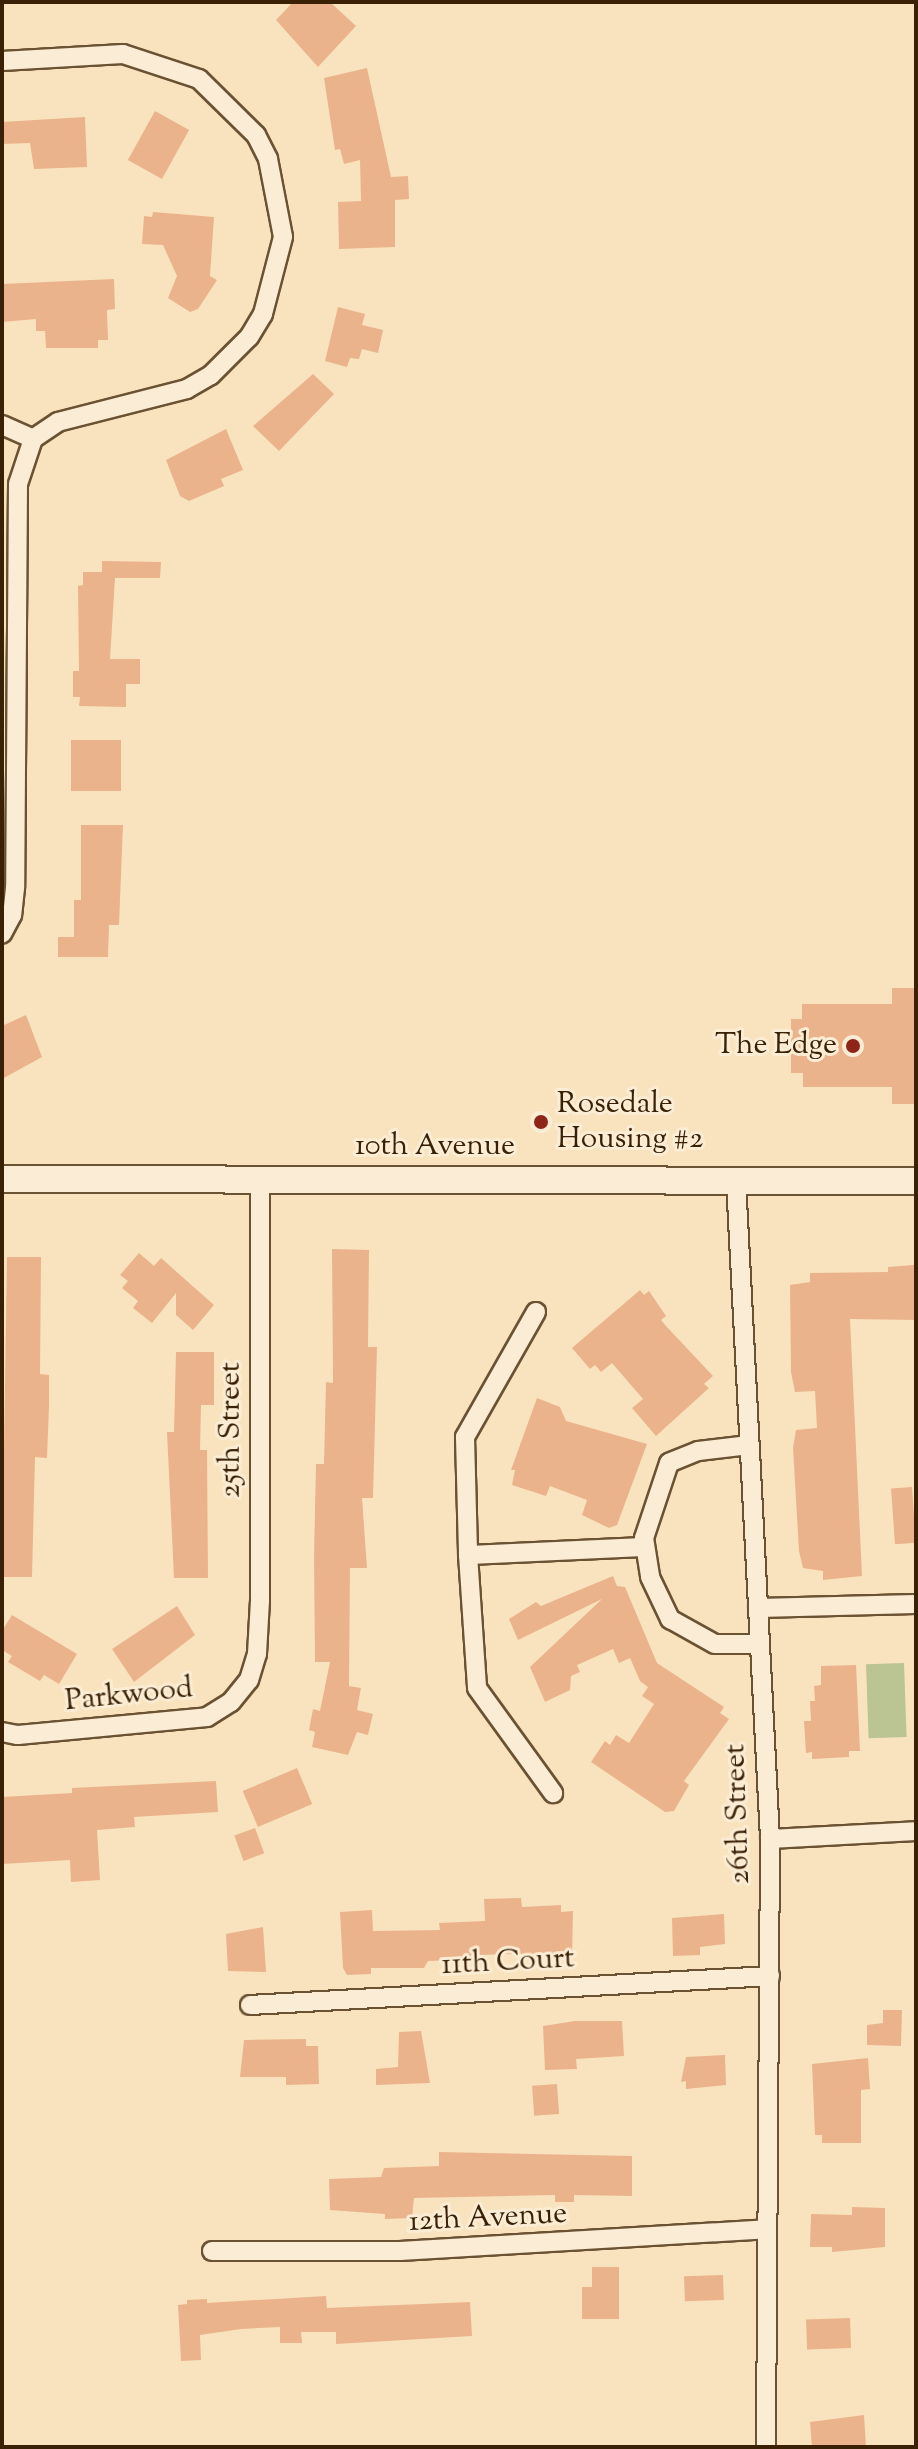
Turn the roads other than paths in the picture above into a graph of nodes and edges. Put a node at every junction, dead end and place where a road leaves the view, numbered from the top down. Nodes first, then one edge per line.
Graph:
1 (2, 61) edge
2 (2, 425) edge
3 (33, 439) junction
4 (2, 934) edge
5 (2, 1179) edge
6 (260, 1179) junction
7 (736, 1181) junction
8 (916, 1181) edge
9 (536, 1312) dead end
10 (749, 1445) junction
11 (645, 1547) junction
12 (468, 1555) junction
13 (916, 1604) edge
14 (758, 1608) junction
15 (760, 1644) junction
16 (249, 1680) joint
17 (2, 1732) edge
18 (553, 1793) dead end
19 (916, 1831) edge
20 (770, 1839) junction
21 (770, 1976) junction
22 (250, 2005) dead end
23 (766, 2229) junction
24 (212, 2251) dead end
25 (766, 2447) edge

1 - 3 street
2 - 3 street
3 - 4 street
5 - 6 main road, 10th Avenue
6 - 7 main road, 10th Avenue
6 - 16 street, 25th Street
7 - 8 main road, 10th Avenue
7 - 10 street, 26th Street
9 - 12 street
10 - 11 street
10 - 14 street, 26th Street
11 - 12 street
11 - 15 street
12 - 18 street
13 - 14 street
14 - 15 street, 26th Street
15 - 20 street, 26th Street
16 - 17 street, Parkwood
19 - 20 street
20 - 21 street, 26th Street
21 - 22 street, 11th Court
21 - 23 street, 26th Street
23 - 24 street, 12th Avenue
23 - 25 street, 26th Street

